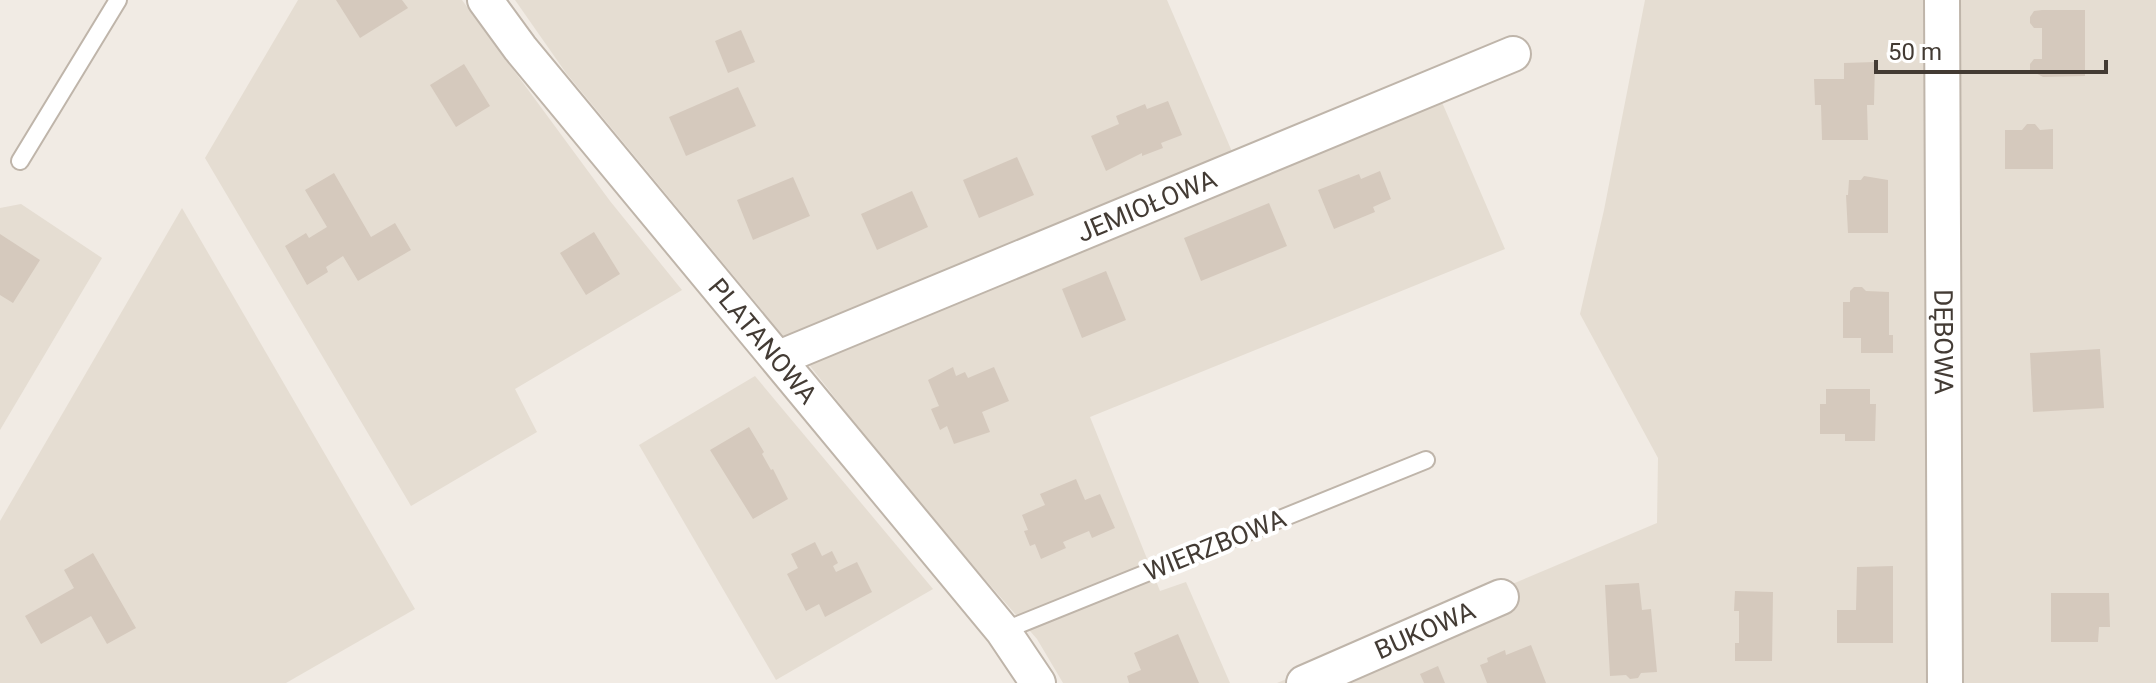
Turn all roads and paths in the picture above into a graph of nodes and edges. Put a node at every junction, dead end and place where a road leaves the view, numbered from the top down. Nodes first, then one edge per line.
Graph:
1 (118, 0) edge
2 (485, 0) edge
3 (1942, 0) edge
4 (1513, 54) dead end
5 (20, 161) dead end
6 (779, 358) junction
7 (1426, 460) dead end
8 (1501, 597) dead end
9 (1003, 631) junction
10 (1038, 683) edge
11 (1304, 683) edge
12 (1945, 683) edge

1 - 5 lane
2 - 6 street, PLATANOWA
3 - 12 street, DĘBOWA
4 - 6 street, JEMIOŁOWA
6 - 9 street, PLATANOWA
7 - 9 lane, WIERZBOWA
8 - 11 street, BUKOWA
9 - 10 street, PLATANOWA

